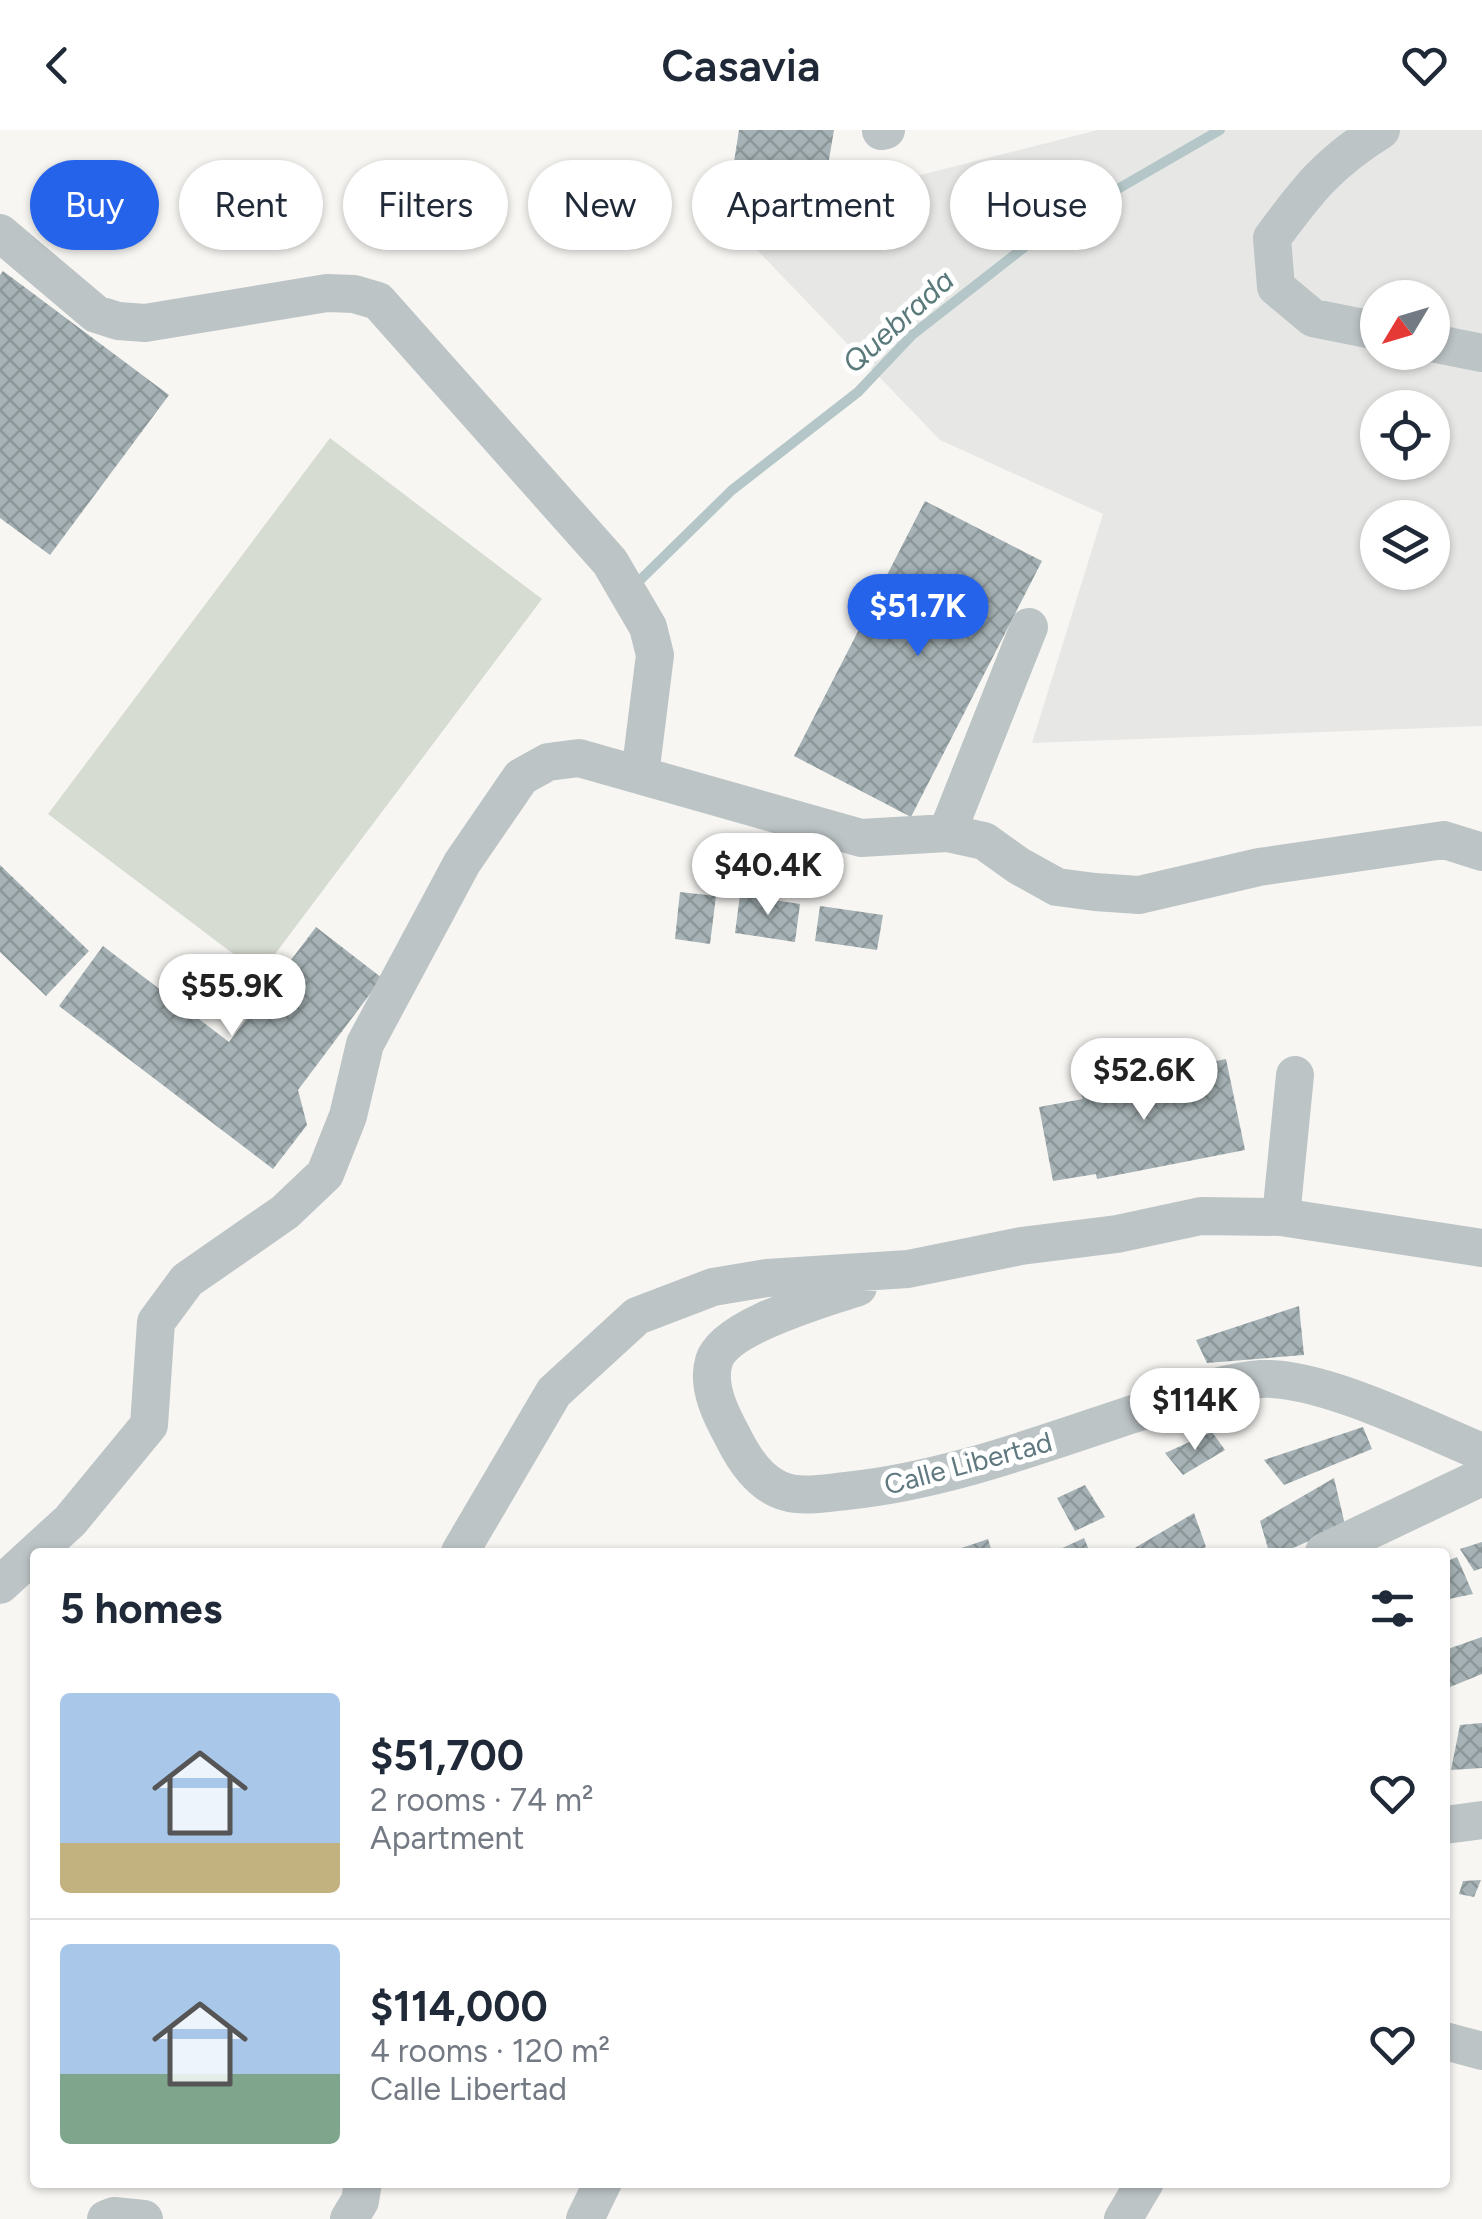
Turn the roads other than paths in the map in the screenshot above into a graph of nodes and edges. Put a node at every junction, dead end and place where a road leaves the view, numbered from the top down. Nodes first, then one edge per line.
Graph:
1 (1381, 130) edge
2 (0, 233) edge
3 (1360, 327) edge
4 (1450, 347) edge
5 (1482, 353) edge
6 (1030, 626) dead end
7 (640, 775) junction
8 (947, 833) junction
9 (1482, 852) edge
10 (1295, 1075) dead end
11 (1281, 1217) junction
12 (1482, 1248) edge
13 (792, 1294) junction
14 (1482, 1452) edge
15 (1482, 1476) edge
16 (40, 1548) edge
17 (462, 1548) edge
18 (1332, 1548) edge
19 (30, 1557) edge
20 (0, 1584) edge
21 (1482, 1820) edge
22 (1450, 1825) edge
23 (1450, 2042) edge
24 (1482, 2051) edge
25 (361, 2188) edge
26 (599, 2188) edge
27 (1142, 2188) edge
28 (349, 2219) edge
29 (586, 2219) edge
30 (1122, 2219) edge

1 - 3 street
2 - 7 street
4 - 5 street
6 - 8 street
7 - 8 street
7 - 16 street
8 - 9 street
10 - 11 street
11 - 12 street, Calle Libertad
11 - 13 street, Calle Libertad
13 - 14 street, Calle Libertad
13 - 17 street, Calle Libertad
15 - 18 street
19 - 20 street
21 - 22 street
23 - 24 street
25 - 28 street
26 - 29 street
27 - 30 street

